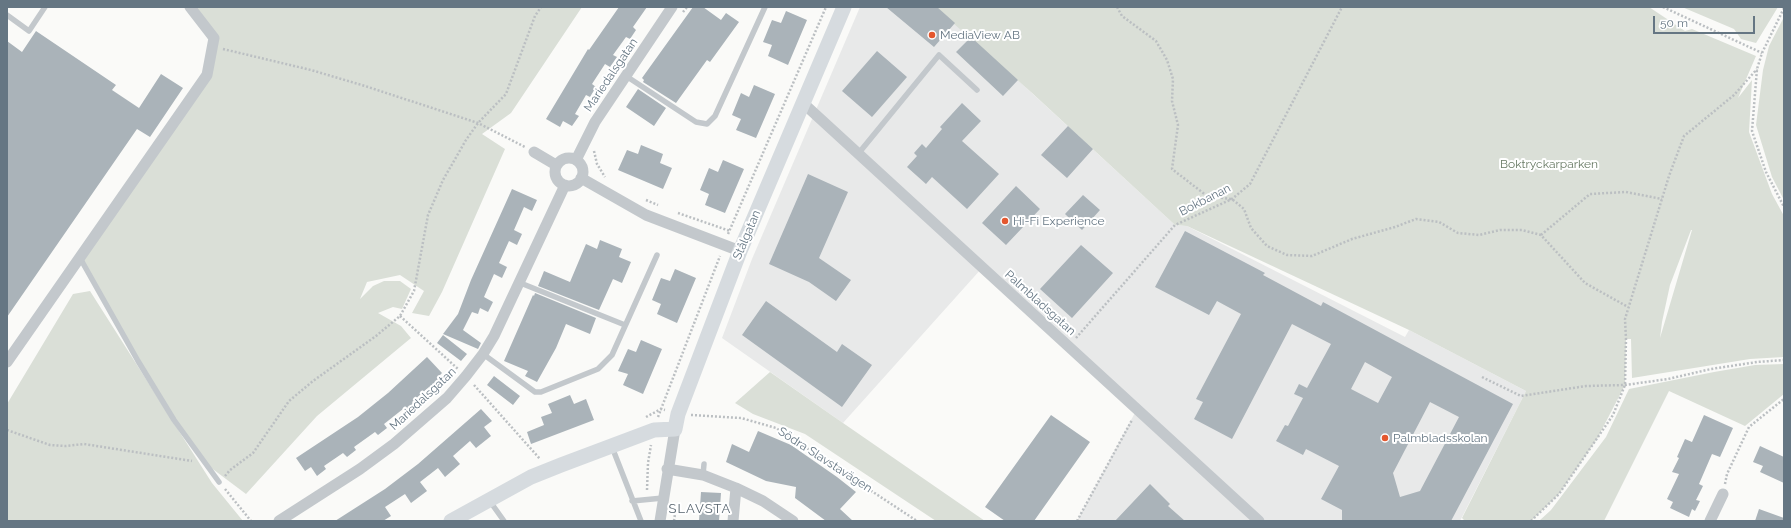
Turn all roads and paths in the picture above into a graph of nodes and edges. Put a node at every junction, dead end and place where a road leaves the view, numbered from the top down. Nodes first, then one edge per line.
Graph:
1 (45, 7) edge
2 (190, 7) edge
3 (541, 7) edge
4 (672, 7) edge
5 (687, 7) edge
6 (765, 7) edge
7 (844, 7) edge
8 (1118, 7) edge
9 (1342, 7) edge
10 (1663, 7) edge
11 (1784, 8) edge
12 (683, 13) dead end
13 (7, 15) edge
14 (212, 46) junction
15 (1762, 53) junction
16 (1757, 69) junction
17 (626, 76) junction
18 (977, 90) dead end
19 (803, 103) junction
20 (478, 123) junction
21 (594, 149) dead end
22 (534, 152) joint
23 (858, 154) junction
24 (576, 160) junction
25 (556, 165) junction
26 (581, 178) junction
27 (607, 178) dead end
28 (565, 185) junction
29 (643, 198) dead end
30 (1232, 199) junction
31 (1662, 199) junction
32 (660, 206) dead end
33 (1784, 207) edge
34 (673, 211) dead end
35 (730, 231) dead end
36 (1541, 236) junction
37 (740, 251) junction
38 (657, 255) dead end
39 (80, 258) junction
40 (518, 282) junction
41 (1628, 307) junction
42 (625, 326) junction
43 (1069, 346) junction
44 (483, 354) junction
45 (1784, 360) edge
46 (7, 362) edge
47 (1482, 377) dead end
48 (1625, 385) junction
49 (1784, 399) edge
50 (1137, 409) junction
51 (678, 414) junction
52 (7, 430) edge
53 (674, 430) junction
54 (611, 445) junction
55 (206, 464) junction
56 (667, 469) junction
57 (219, 482) junction
58 (736, 488) junction
59 (1723, 494) joint
60 (663, 498) junction
61 (489, 500) junction
62 (632, 501) junction
63 (251, 521) edge
64 (279, 521) edge
65 (451, 521) edge
66 (504, 521) edge
67 (641, 521) edge
68 (660, 521) edge
69 (733, 521) edge
70 (793, 521) edge
71 (917, 521) edge
72 (1076, 521) edge
73 (1259, 521) edge
74 (1531, 521) edge
75 (1710, 521) edge

1 - 13 lane
2 - 14 street
3 - 20 path
4 - 17 street, Mariedalsgatan
5 - 12 path
6 - 17 lane
7 - 19 street, Stålgatan
8 - 30 path
9 - 30 path, Bokbanan
10 - 15 path
11 - 15 path
14 - 20 path
14 - 39 street
15 - 16 path
16 - 31 path
16 - 33 path
17 - 24 street, Mariedalsgatan
18 - 23 lane
19 - 23 street, Palmbladsgatan
19 - 37 street, Stålgatan
20 - 22 path
20 - 57 path
21 - 27 path
22 - 25 street
23 - 43 street, Palmbladsgatan
24 - 25 street
24 - 26 street
25 - 28 street
26 - 28 street
26 - 37 street
28 - 40 street, Mariedalsgatan
29 - 32 path
30 - 36 path
30 - 43 path, Bokbanan
31 - 36 path
31 - 41 path
34 - 35 path
36 - 41 path
37 - 51 street, Stålgatan
38 - 42 lane
39 - 46 street
39 - 55 lane
40 - 42 lane
40 - 44 street, Mariedalsgatan
41 - 48 path
42 - 44 lane
43 - 50 street, Palmbladsgatan
44 - 64 street, Mariedalsgatan
45 - 48 path
47 - 48 path
48 - 74 path
49 - 59 path
50 - 72 path
50 - 73 street, Palmbladsgatan
51 - 53 street, Stålgatan
51 - 71 path, Södra Slavstavägen
52 - 55 path
53 - 54 street
53 - 56 street, Stålgatan
54 - 61 street
54 - 62 lane
55 - 57 lane
56 - 58 street
56 - 60 street, Stålgatan
57 - 63 path
58 - 69 street
58 - 70 street
59 - 75 street
60 - 62 lane
60 - 68 street, Stålgatan
61 - 65 street
61 - 66 lane
62 - 67 lane

